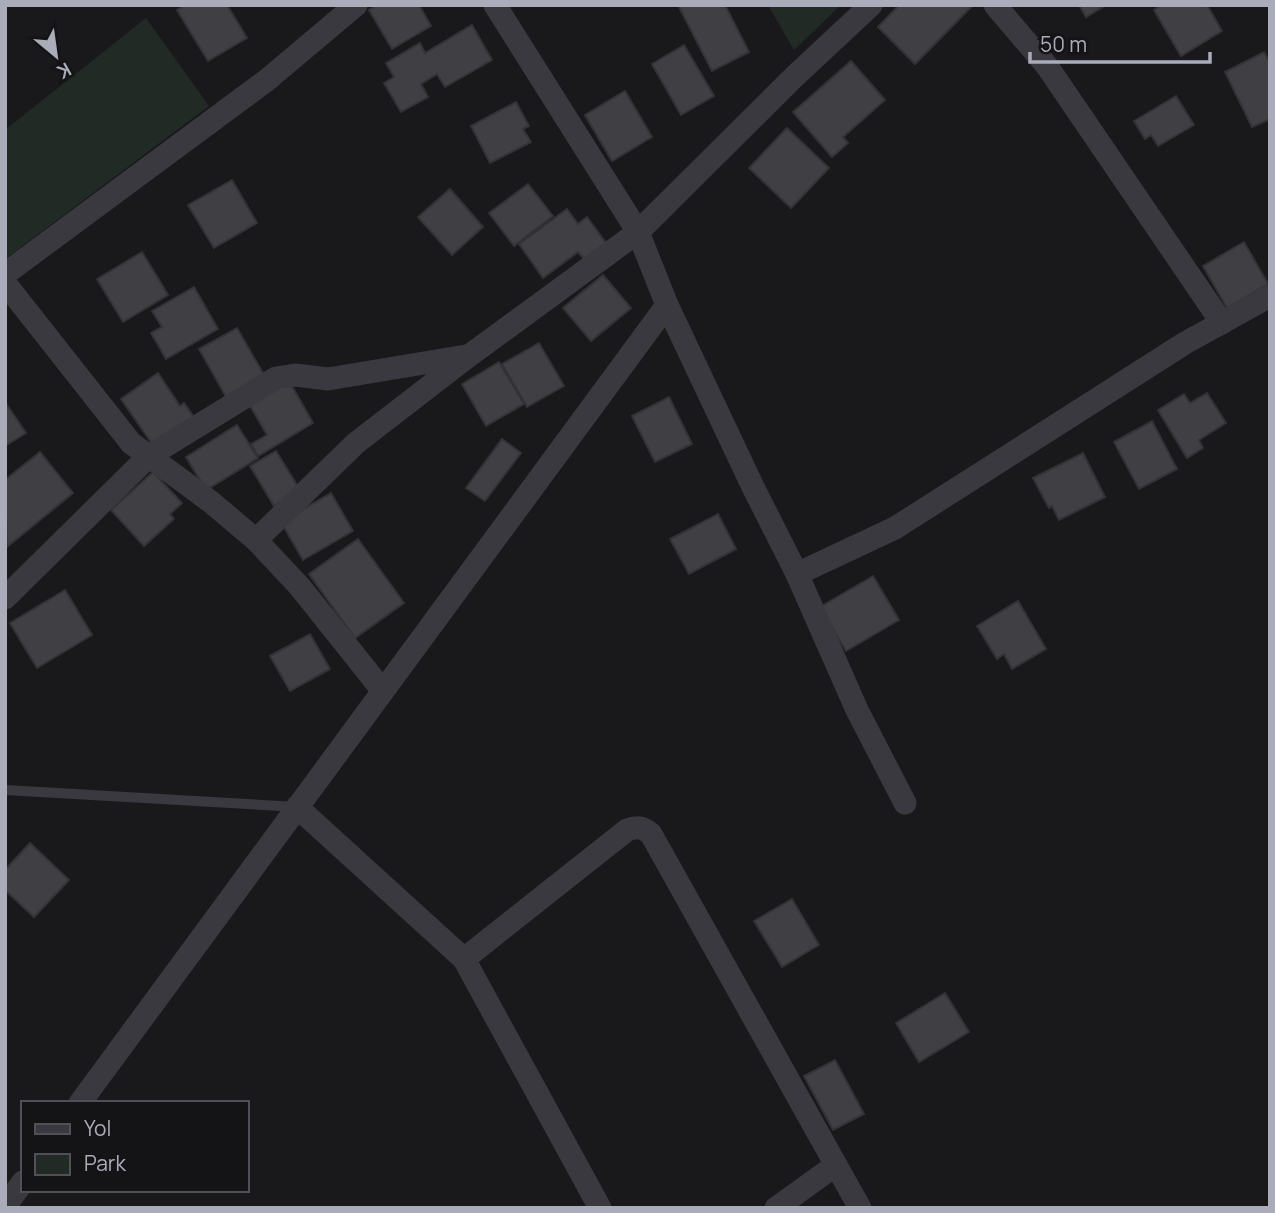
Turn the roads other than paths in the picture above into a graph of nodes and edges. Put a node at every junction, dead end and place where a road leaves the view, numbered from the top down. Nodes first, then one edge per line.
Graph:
1 (356, 5) edge
2 (495, 5) edge
3 (871, 5) edge
4 (995, 5) edge
5 (638, 232) junction
6 (5, 274) edge
7 (5, 283) edge
8 (1270, 296) edge
9 (667, 305) junction
10 (1222, 323) junction
11 (470, 355) junction
12 (149, 456) junction
13 (256, 540) junction
14 (797, 574) junction
15 (5, 598) edge
16 (383, 691) junction
17 (5, 790) edge
18 (905, 803) dead end
19 (297, 807) junction
20 (464, 959) junction
21 (81, 1101) edge
22 (836, 1165) junction
23 (21, 1185) edge
24 (5, 1206) edge
25 (600, 1208) edge
26 (776, 1208) edge
27 (860, 1208) edge

1 - 6 street
2 - 5 street
3 - 5 street
4 - 10 street
5 - 9 street
5 - 11 street
7 - 12 street
8 - 10 street
9 - 14 street
9 - 16 street
10 - 14 street
11 - 12 street
11 - 13 street
12 - 13 street
12 - 15 street
13 - 16 street
14 - 18 street
16 - 19 street
17 - 19 lane
19 - 20 street
19 - 21 street
20 - 22 street
20 - 25 street
22 - 26 street
22 - 27 street
23 - 24 street

